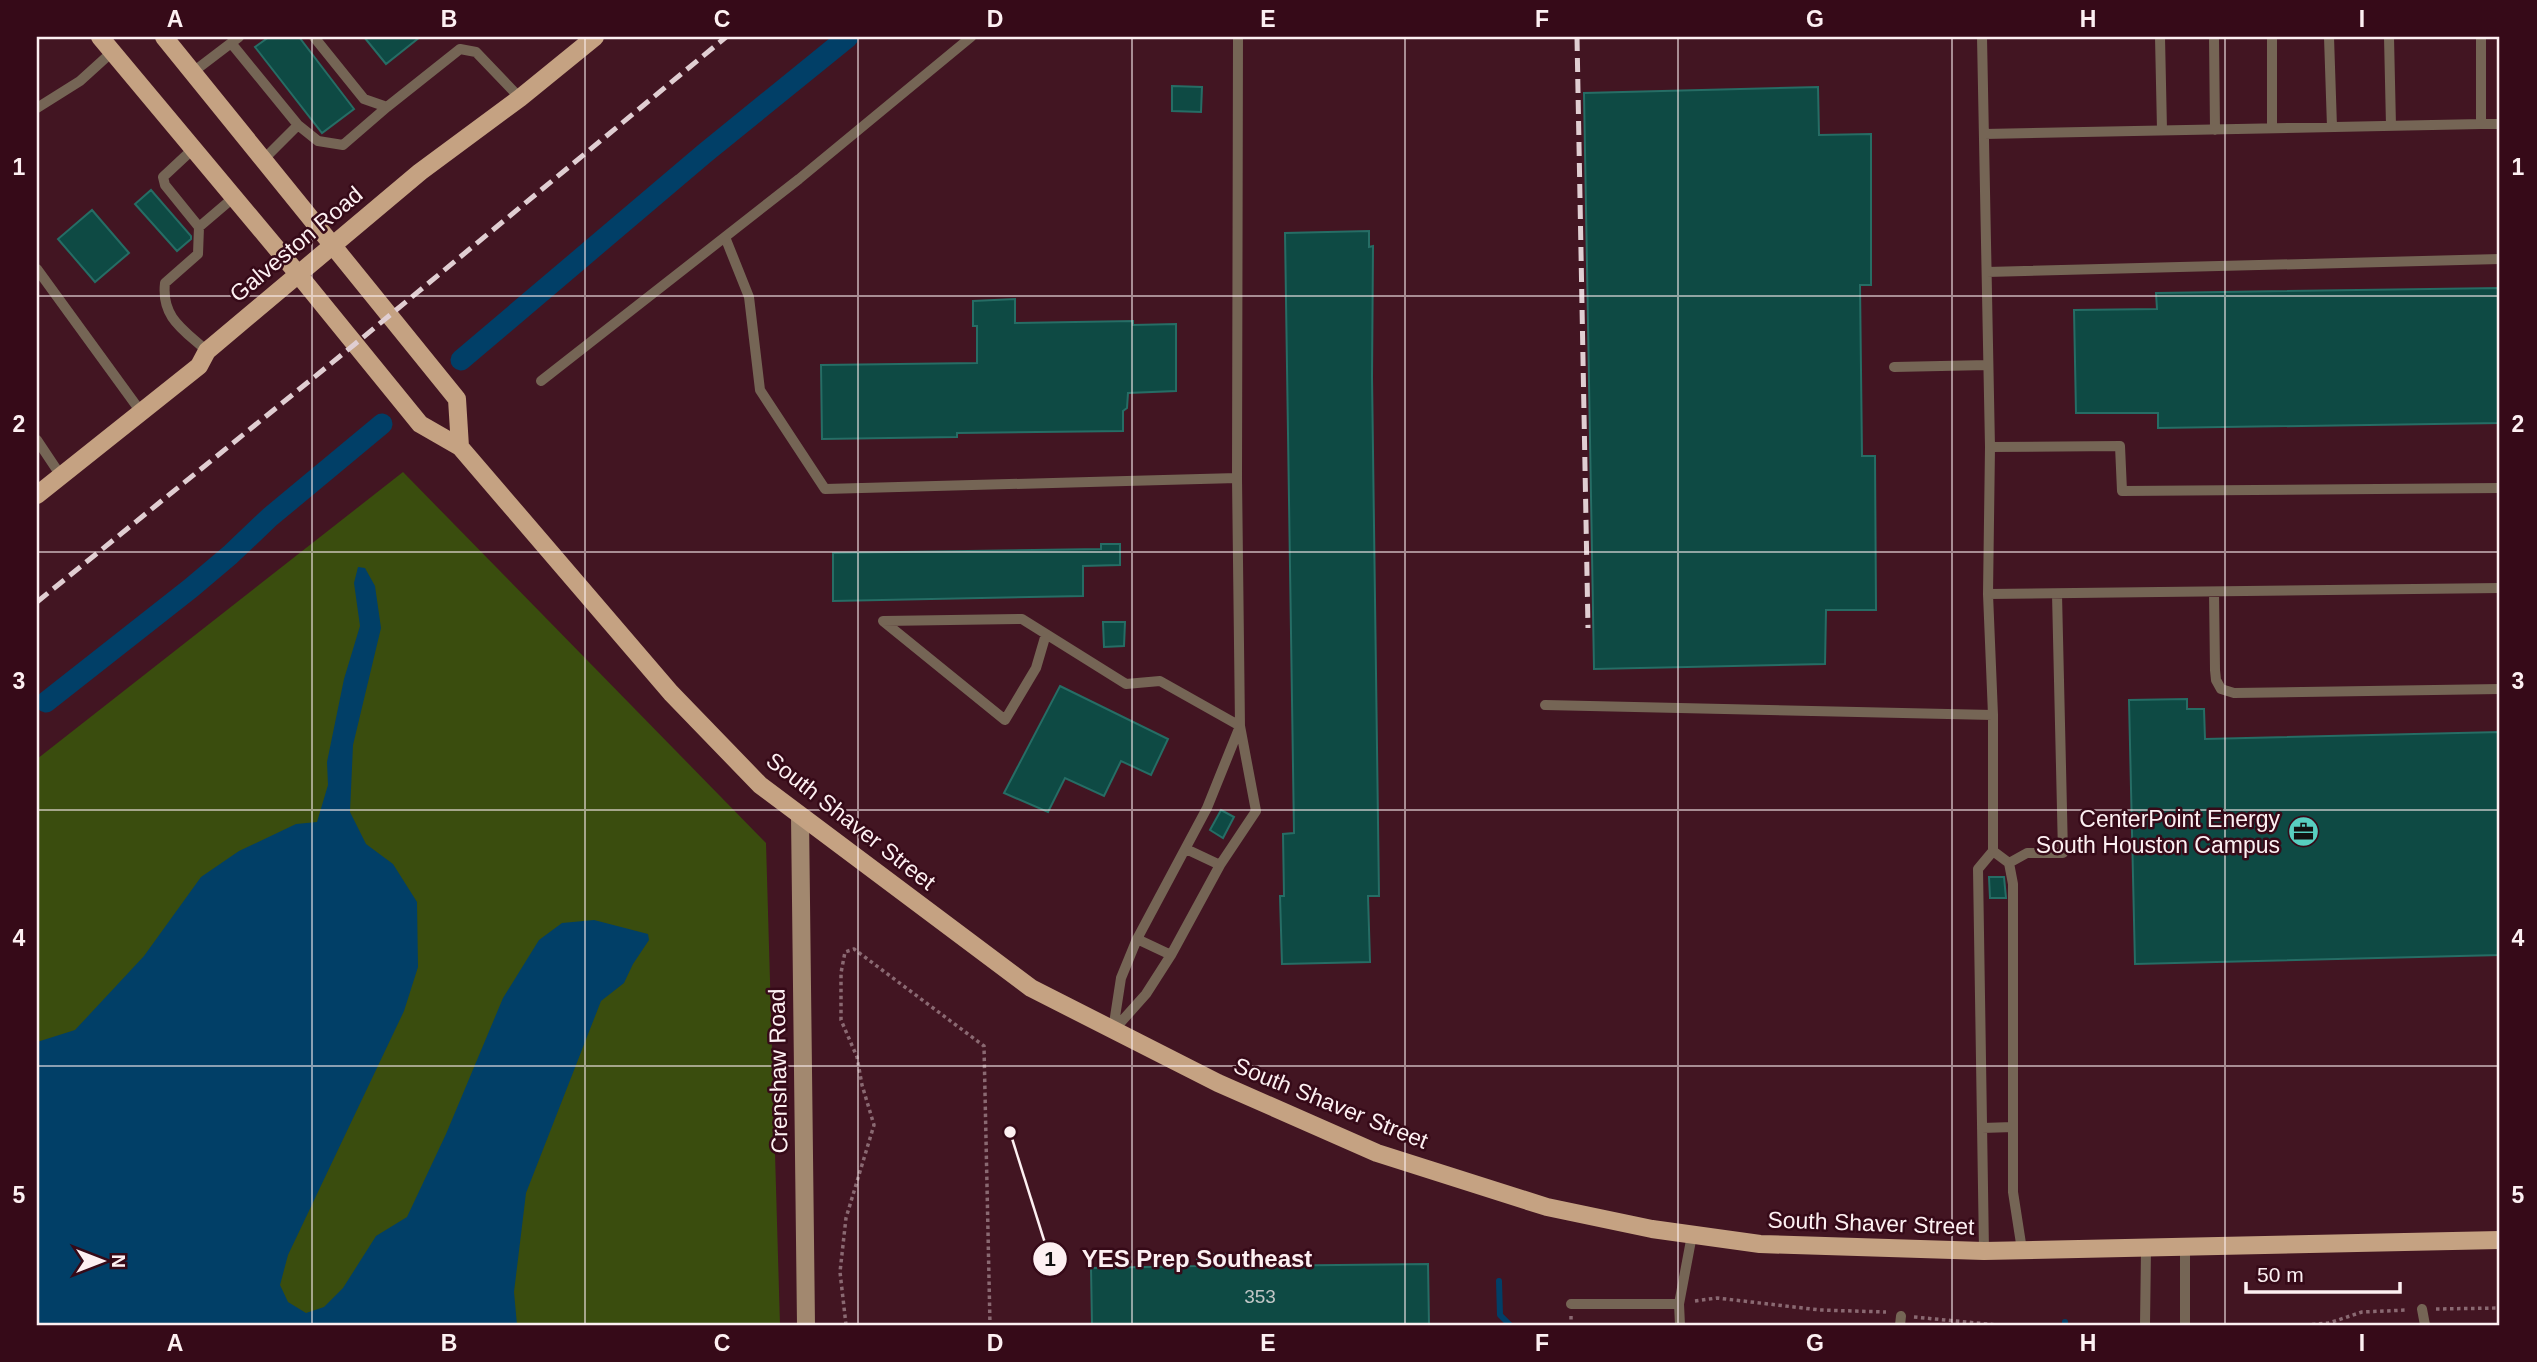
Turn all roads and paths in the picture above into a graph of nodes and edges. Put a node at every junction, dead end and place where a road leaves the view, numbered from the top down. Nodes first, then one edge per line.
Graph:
1 (100, 37) edge
2 (164, 37) edge
3 (314, 37) edge
4 (595, 37) edge
5 (971, 37) edge
6 (1238, 37) edge
7 (1982, 37) edge
8 (2160, 37) edge
9 (2214, 37) edge
10 (2272, 37) edge
11 (2329, 37) edge
12 (2389, 37) edge
13 (2480, 37) edge
14 (235, 40) edge
15 (112, 52) junction
16 (193, 72) junction
17 (520, 98) junction
18 (387, 107) junction
19 (37, 108) edge
20 (2481, 124) junction
21 (2500, 124) edge
22 (298, 125) junction
23 (2392, 126) junction
24 (2332, 127) junction
25 (2272, 128) junction
26 (2162, 130) junction
27 (2216, 130) junction
28 (1984, 134) junction
29 (193, 149) junction
30 (264, 159) junction
31 (233, 198) junction
32 (199, 227) junction
33 (725, 237) junction
34 (333, 245) junction
35 (2500, 259) edge
36 (37, 269) edge
37 (1987, 272) junction
38 (298, 274) junction
39 (207, 351) junction
40 (1988, 365) junction
41 (1894, 367) dead end
42 (541, 381) dead end
43 (141, 412) junction
44 (37, 440) edge
45 (460, 447) junction
46 (1990, 447) junction
47 (61, 476) junction
48 (1237, 478) junction
49 (2500, 488) edge
50 (37, 495) edge
51 (2500, 588) edge
52 (2214, 592) junction
53 (1987, 594) junction
54 (2057, 594) junction
55 (1046, 634) junction
56 (2500, 690) edge
57 (1545, 705) dead end
58 (1993, 715) junction
59 (1240, 726) junction
60 (800, 816) junction
61 (1185, 849) junction
62 (1993, 850) junction
63 (2009, 863) junction
64 (1220, 865) junction
65 (1138, 939) junction
66 (1171, 956) junction
67 (1113, 1031) junction
68 (2013, 1127) junction
69 (1982, 1128) junction
70 (1692, 1235) junction
71 (2500, 1240) edge
72 (2185, 1248) junction
73 (2146, 1249) junction
74 (1984, 1251) junction
75 (2022, 1251) junction
76 (1571, 1304) dead end
77 (1679, 1304) junction
78 (2500, 1308) edge
79 (2422, 1309) junction
80 (1900, 1321) edge
81 (806, 1325) edge
82 (846, 1325) edge
83 (990, 1325) edge
84 (1680, 1325) edge
85 (1998, 1325) edge
86 (2144, 1325) edge
87 (2185, 1325) edge
88 (2305, 1325) edge
89 (2425, 1325) edge

1 - 15 main road, South Shaver Street
2 - 16 main road
3 - 18 lane
4 - 17 main road, Galveston Road
5 - 33 lane
6 - 48 lane
7 - 28 lane
8 - 26 lane
9 - 27 lane
10 - 25 lane
11 - 24 lane
12 - 23 lane
13 - 20 lane
14 - 16 lane
14 - 22 lane
15 - 19 lane
15 - 29 main road, South Shaver Street
16 - 30 main road
17 - 18 lane
17 - 34 main road, Galveston Road
18 - 22 lane
20 - 21 lane
20 - 23 lane
22 - 30 lane
23 - 24 lane
24 - 25 lane
25 - 27 lane
26 - 27 lane
26 - 28 lane
28 - 37 lane
29 - 31 main road, South Shaver Street
29 - 32 lane
30 - 34 main road
31 - 32 lane
31 - 38 main road, South Shaver Street
32 - 39 lane
33 - 42 lane
33 - 48 lane
34 - 38 main road, Galveston Road
34 - 45 main road
35 - 37 lane
36 - 43 lane
37 - 40 lane
38 - 39 main road, Galveston Road
38 - 45 main road, South Shaver Street
39 - 43 main road, Galveston Road
40 - 41 lane
40 - 46 lane
43 - 47 main road, Galveston Road
44 - 47 lane
45 - 60 main road, South Shaver Street
46 - 49 lane
46 - 53 lane
47 - 50 main road, Galveston Road
48 - 59 lane
51 - 52 lane
52 - 54 lane
52 - 56 lane
53 - 54 lane
53 - 58 lane
54 - 63 lane
55 - 55 lane
55 - 59 lane
57 - 58 lane
58 - 62 lane
59 - 61 lane
59 - 64 lane
60 - 67 main road, South Shaver Street
60 - 81 main road, Crenshaw Road
61 - 64 lane
61 - 65 lane
62 - 63 lane
62 - 69 lane
63 - 68 lane
64 - 66 lane
65 - 66 lane
65 - 67 lane
66 - 67 lane
67 - 70 main road, South Shaver Street
68 - 69 lane
68 - 75 lane
69 - 74 lane
70 - 74 main road, South Shaver Street
70 - 77 lane
71 - 72 main road, South Shaver Street
72 - 73 main road, South Shaver Street
72 - 87 lane
73 - 75 main road, South Shaver Street
73 - 86 lane
74 - 75 main road, South Shaver Street
76 - 77 lane
77 - 80 path
77 - 84 lane
78 - 79 path
79 - 88 path
79 - 89 lane
80 - 85 path
82 - 83 path

